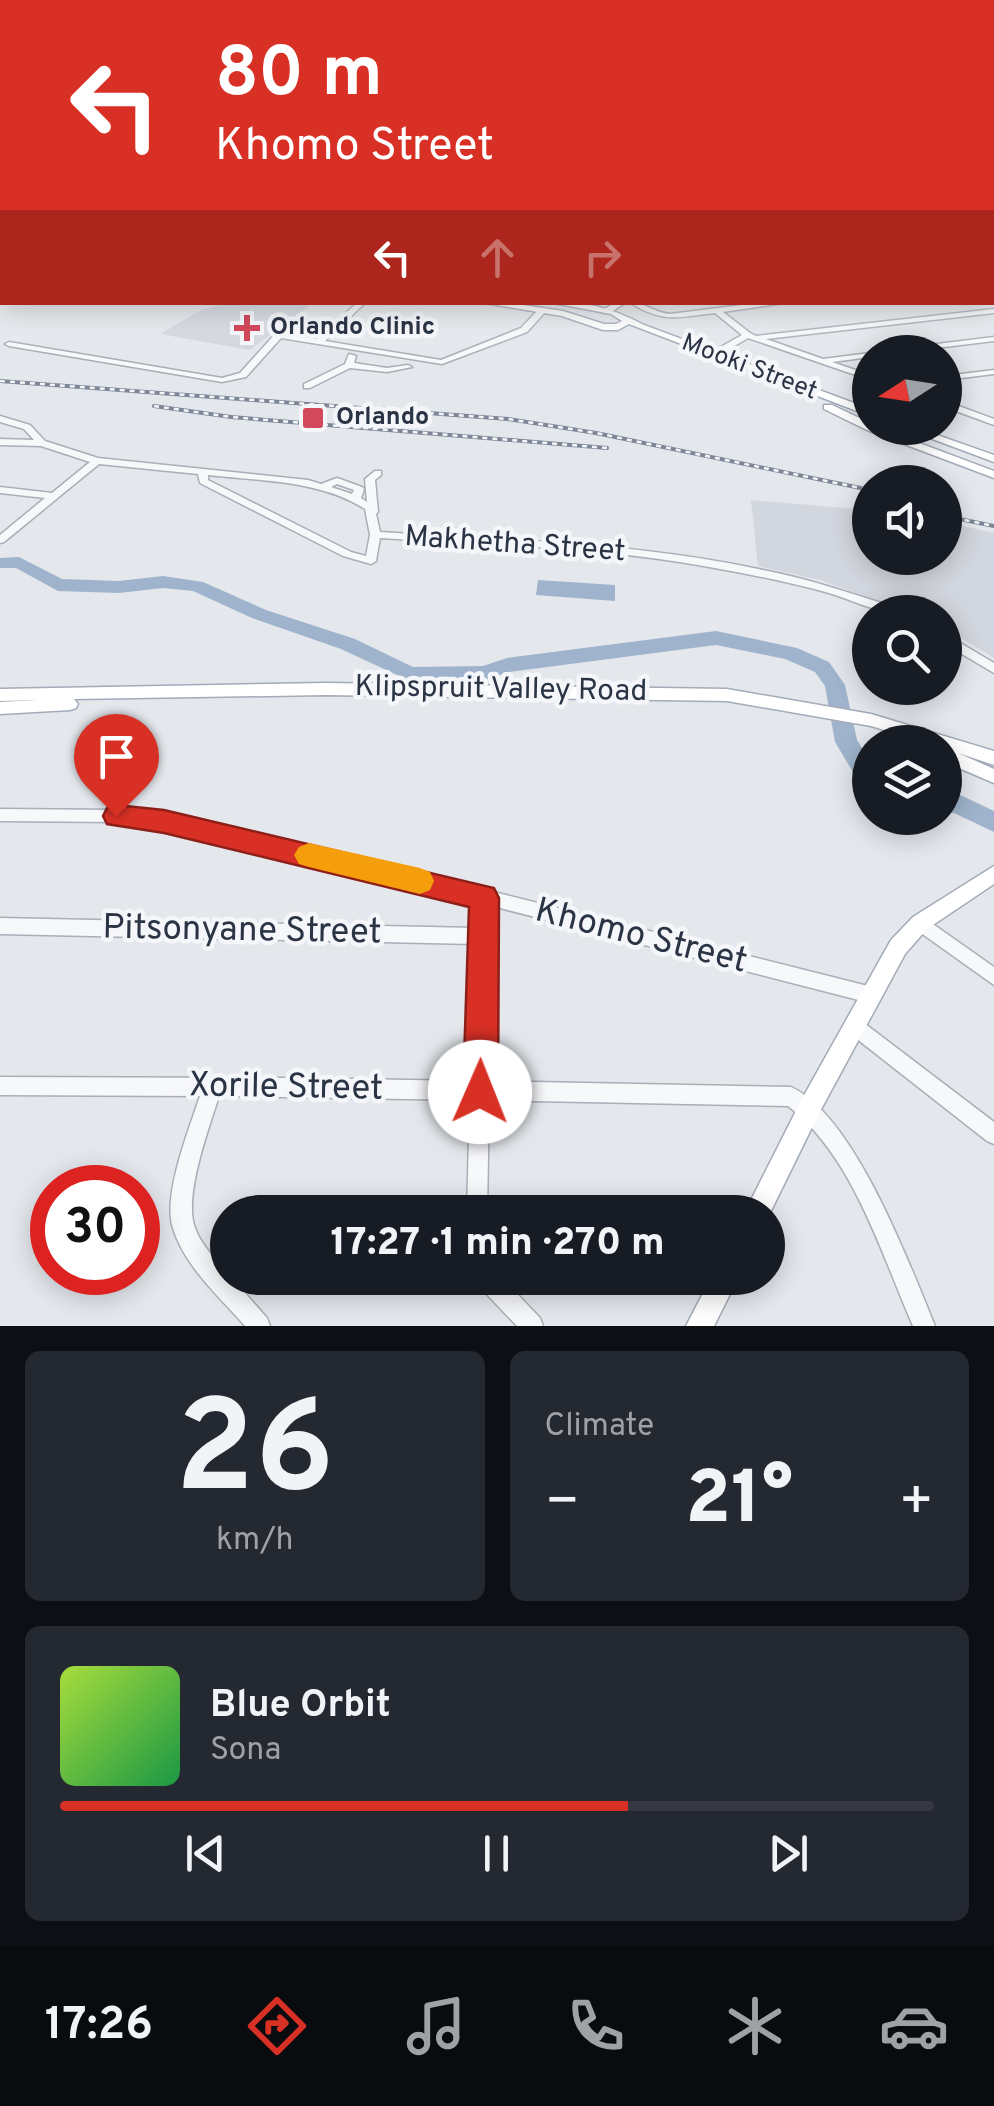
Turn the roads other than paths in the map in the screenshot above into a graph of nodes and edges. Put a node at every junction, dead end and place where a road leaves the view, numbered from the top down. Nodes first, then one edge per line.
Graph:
1 (360, 305) edge
2 (502, 305) edge
3 (569, 305) edge
4 (692, 305) edge
5 (745, 305) edge
6 (716, 310) junction
7 (994, 310) edge
8 (542, 311) junction
9 (603, 311) junction
10 (700, 312) junction
11 (624, 314) edge
12 (588, 320) junction
13 (292, 325) dead end
14 (279, 336) junction
15 (751, 337) junction
16 (994, 339) edge
17 (320, 342) junction
18 (962, 343) edge
19 (8, 344) dead end
20 (713, 355) junction
21 (352, 357) junction
22 (852, 357) edge
23 (821, 361) junction
24 (430, 362) junction
25 (852, 372) edge
26 (994, 372) edge
27 (962, 376) edge
28 (307, 386) dead end
29 (852, 406) edge
30 (994, 409) edge
31 (962, 410) edge
32 (970, 413) junction
33 (0, 419) edge
34 (852, 419) edge
35 (994, 422) edge
36 (0, 442) edge
37 (42, 442) junction
38 (916, 445) edge
39 (954, 445) edge
40 (994, 460) edge
41 (97, 461) junction
42 (203, 472) junction
43 (378, 473) dead end
44 (994, 476) edge
45 (0, 490) edge
46 (54, 496) junction
47 (373, 516) junction
48 (375, 535) junction
49 (5, 536) edge
50 (852, 597) edge
51 (962, 649) edge
52 (994, 669) edge
53 (0, 695) edge
54 (786, 707) junction
55 (0, 708) edge
56 (873, 725) edge
57 (962, 748) edge
58 (994, 756) edge
59 (962, 762) edge
60 (994, 776) edge
61 (0, 815) edge
62 (994, 874) edge
63 (484, 898) junction
64 (920, 924) junction
65 (0, 926) edge
66 (484, 936) junction
67 (994, 978) edge
68 (870, 994) junction
69 (854, 1026) junction
70 (0, 1086) edge
71 (212, 1087) junction
72 (480, 1092) junction
73 (810, 1106) junction
74 (994, 1134) edge
75 (478, 1195) edge
76 (766, 1195) edge
77 (503, 1295) edge
78 (716, 1295) edge
79 (259, 1326) edge
80 (532, 1326) edge
81 (700, 1326) edge
82 (924, 1326) edge

1 - 17 street
2 - 8 main road
3 - 9 main road
4 - 10 street
5 - 6 street
6 - 10 street
6 - 15 street
7 - 15 street
8 - 12 main road
8 - 24 street
9 - 11 main road
9 - 12 main road
10 - 11 street
11 - 12 main road
11 - 20 main road, Mooki Street
11 - 34 main road, Mooki Street
13 - 14 street
14 - 17 street
14 - 19 street
15 - 20 street
15 - 23 street
16 - 18 street
17 - 21 street
20 - 29 main road, Mooki Street
21 - 24 street
21 - 24 street
21 - 28 street
22 - 23 street
23 - 25 street
26 - 27 street
30 - 32 street
31 - 32 street
32 - 35 street
33 - 37 street
36 - 37 street
37 - 41 street, Makhetha Street
38 - 44 main road, Mooki Street
39 - 40 main road
41 - 42 street, Makhetha Street
41 - 46 street
42 - 47 street, Makhetha Street
42 - 48 street
43 - 47 street
45 - 46 street
46 - 49 street
47 - 48 street, Makhetha Street
48 - 50 street, Makhetha Street
51 - 52 street
53 - 54 main road, Klipspruit Valley Road
54 - 55 main road, Klipspruit Valley Road
54 - 56 main road, Klipspruit Valley Road
57 - 58 main road, Klipspruit Valley Road
59 - 60 main road
61 - 63 street, Khomo Street
62 - 64 main road
63 - 66 street
63 - 68 street, Khomo Street
64 - 67 street
64 - 68 main road
65 - 66 street, Pitsonyane Street
66 - 72 street
68 - 69 main road
69 - 73 main road
69 - 74 street
70 - 71 street, Xorile Street
71 - 72 street, Xorile Street
71 - 79 street
72 - 73 street, Xorile Street
72 - 75 street
73 - 76 main road
73 - 82 street
77 - 80 street
78 - 81 main road

